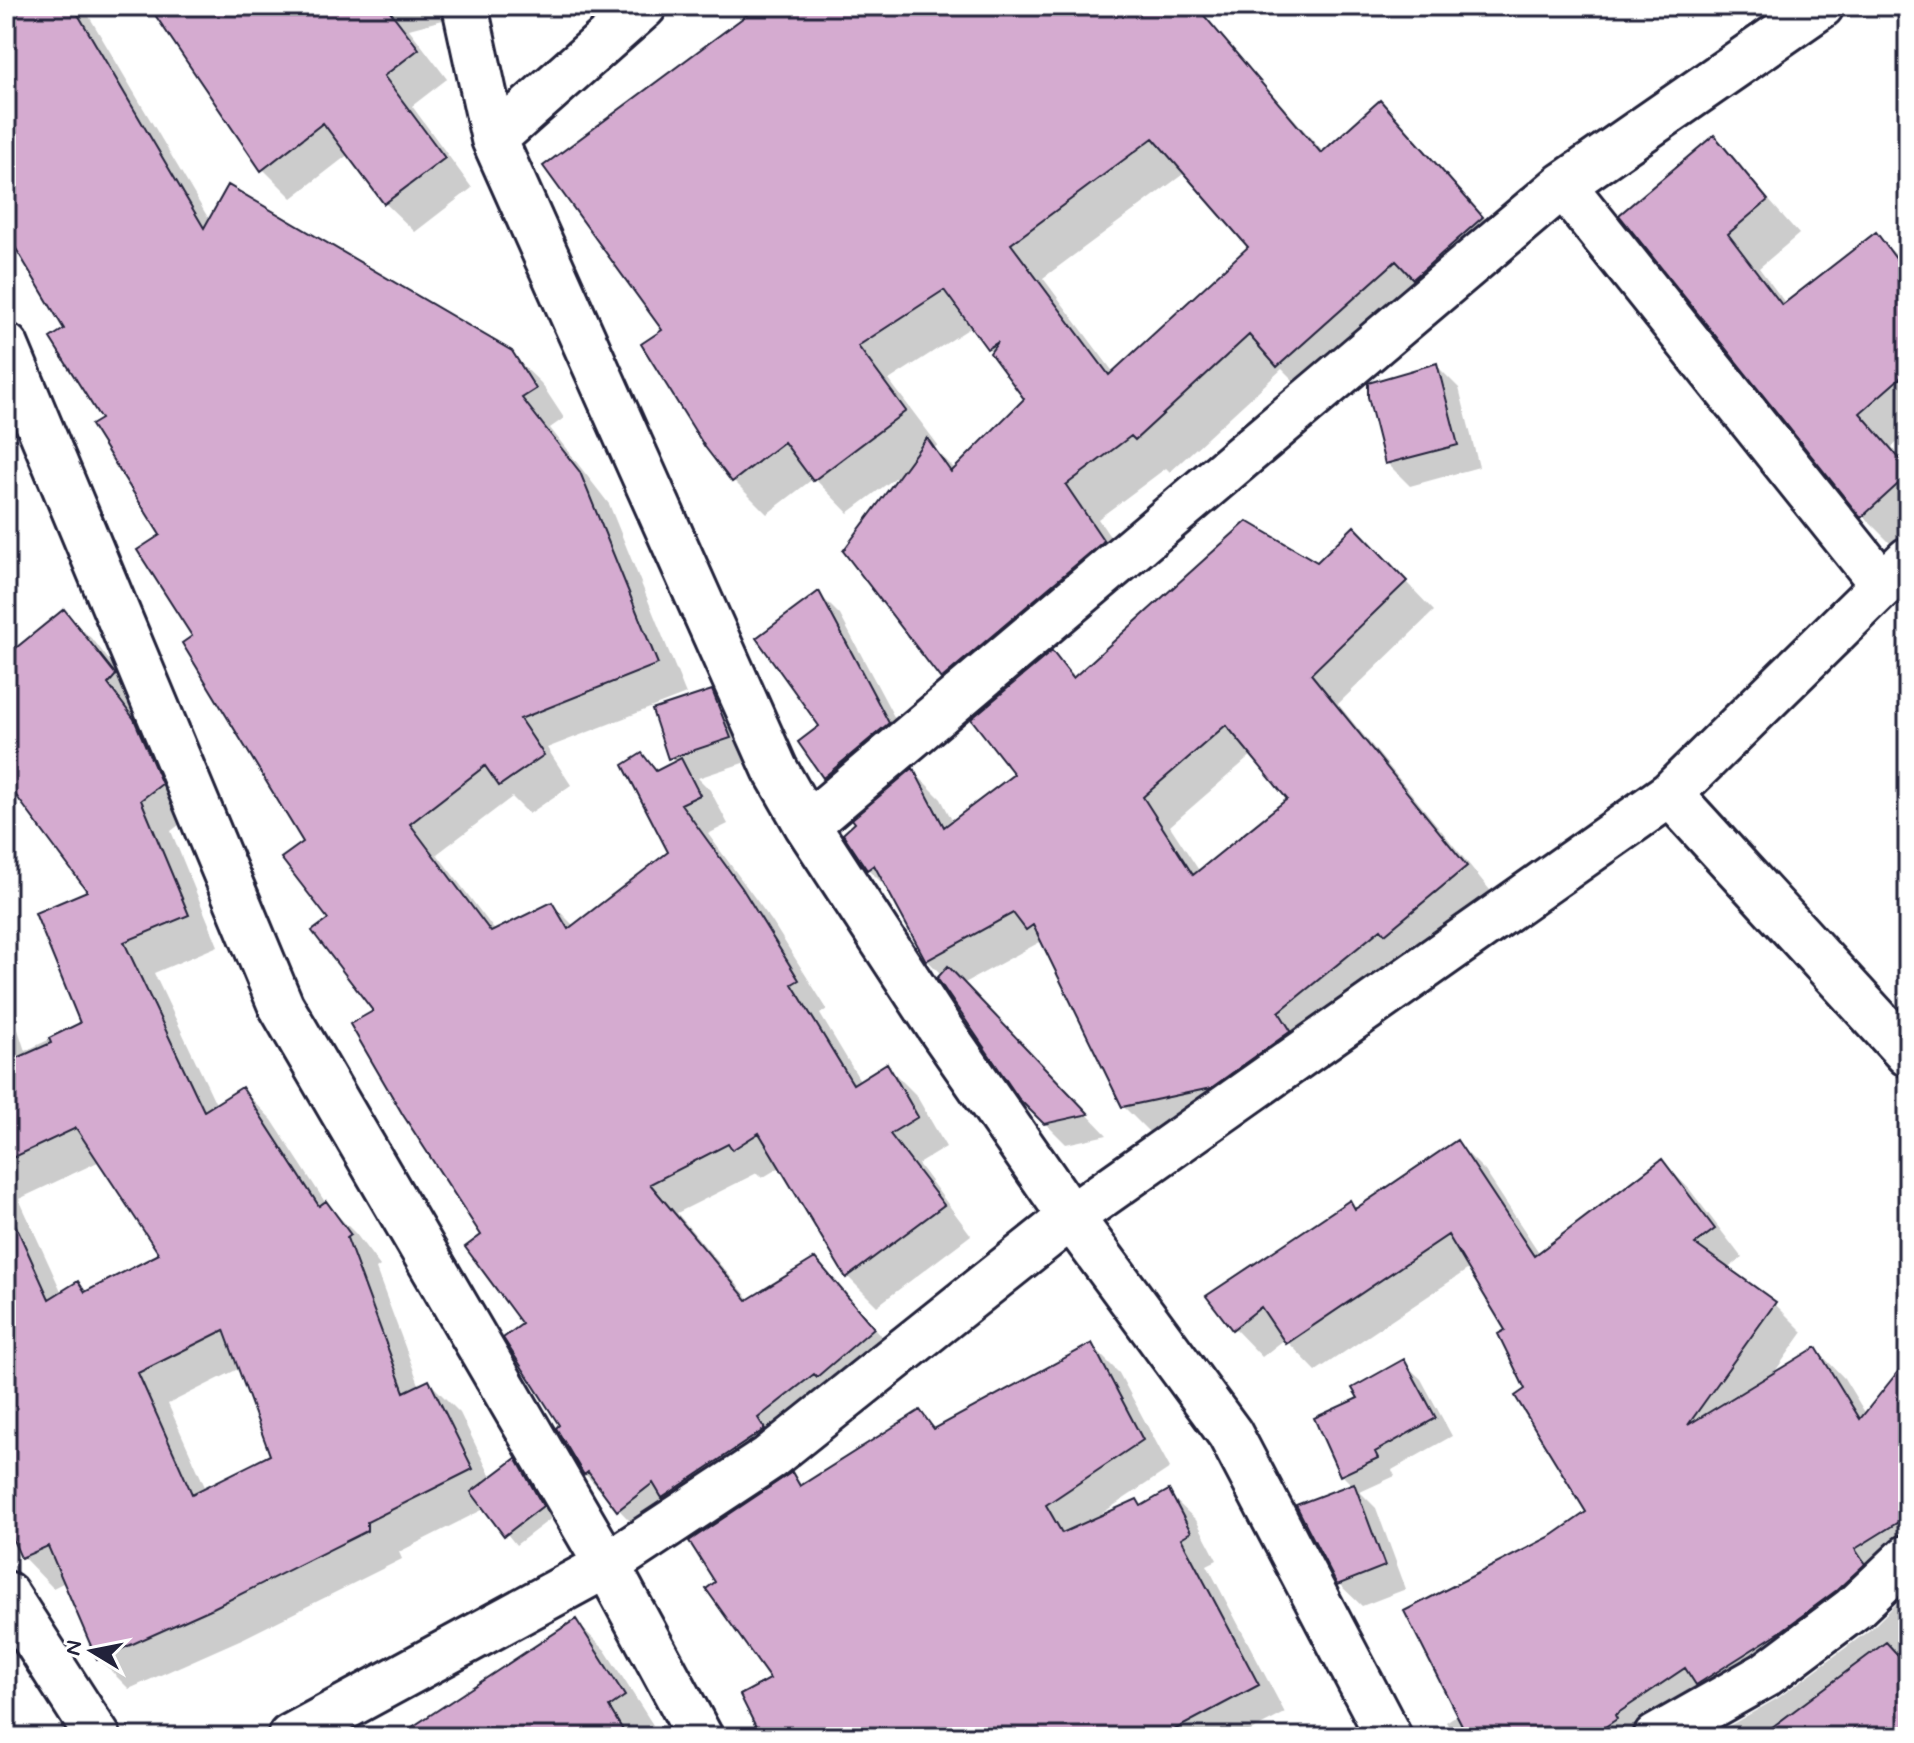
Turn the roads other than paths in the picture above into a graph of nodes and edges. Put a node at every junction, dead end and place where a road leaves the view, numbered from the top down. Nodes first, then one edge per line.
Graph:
1 (465, 6) edge
2 (644, 6) edge
3 (1821, 6) edge
4 (494, 139) junction
5 (1563, 185) junction
6 (6, 346) edge
7 (1896, 572) edge
8 (1670, 794) junction
9 (807, 825) junction
10 (1908, 1054) edge
11 (1071, 1217) junction
12 (607, 1565) junction
13 (1906, 1566) edge
14 (6, 1594) edge
15 (98, 1737) edge
16 (290, 1737) edge
17 (700, 1737) edge
18 (1389, 1737) edge
19 (1656, 1737) edge

1 - 4 street
2 - 4 street
3 - 5 street
4 - 9 street
5 - 7 street
5 - 9 street
6 - 12 street
7 - 8 street
8 - 10 street
8 - 11 street
9 - 11 street
11 - 12 street
11 - 18 street
12 - 16 street
12 - 17 street
13 - 19 street
14 - 15 street

